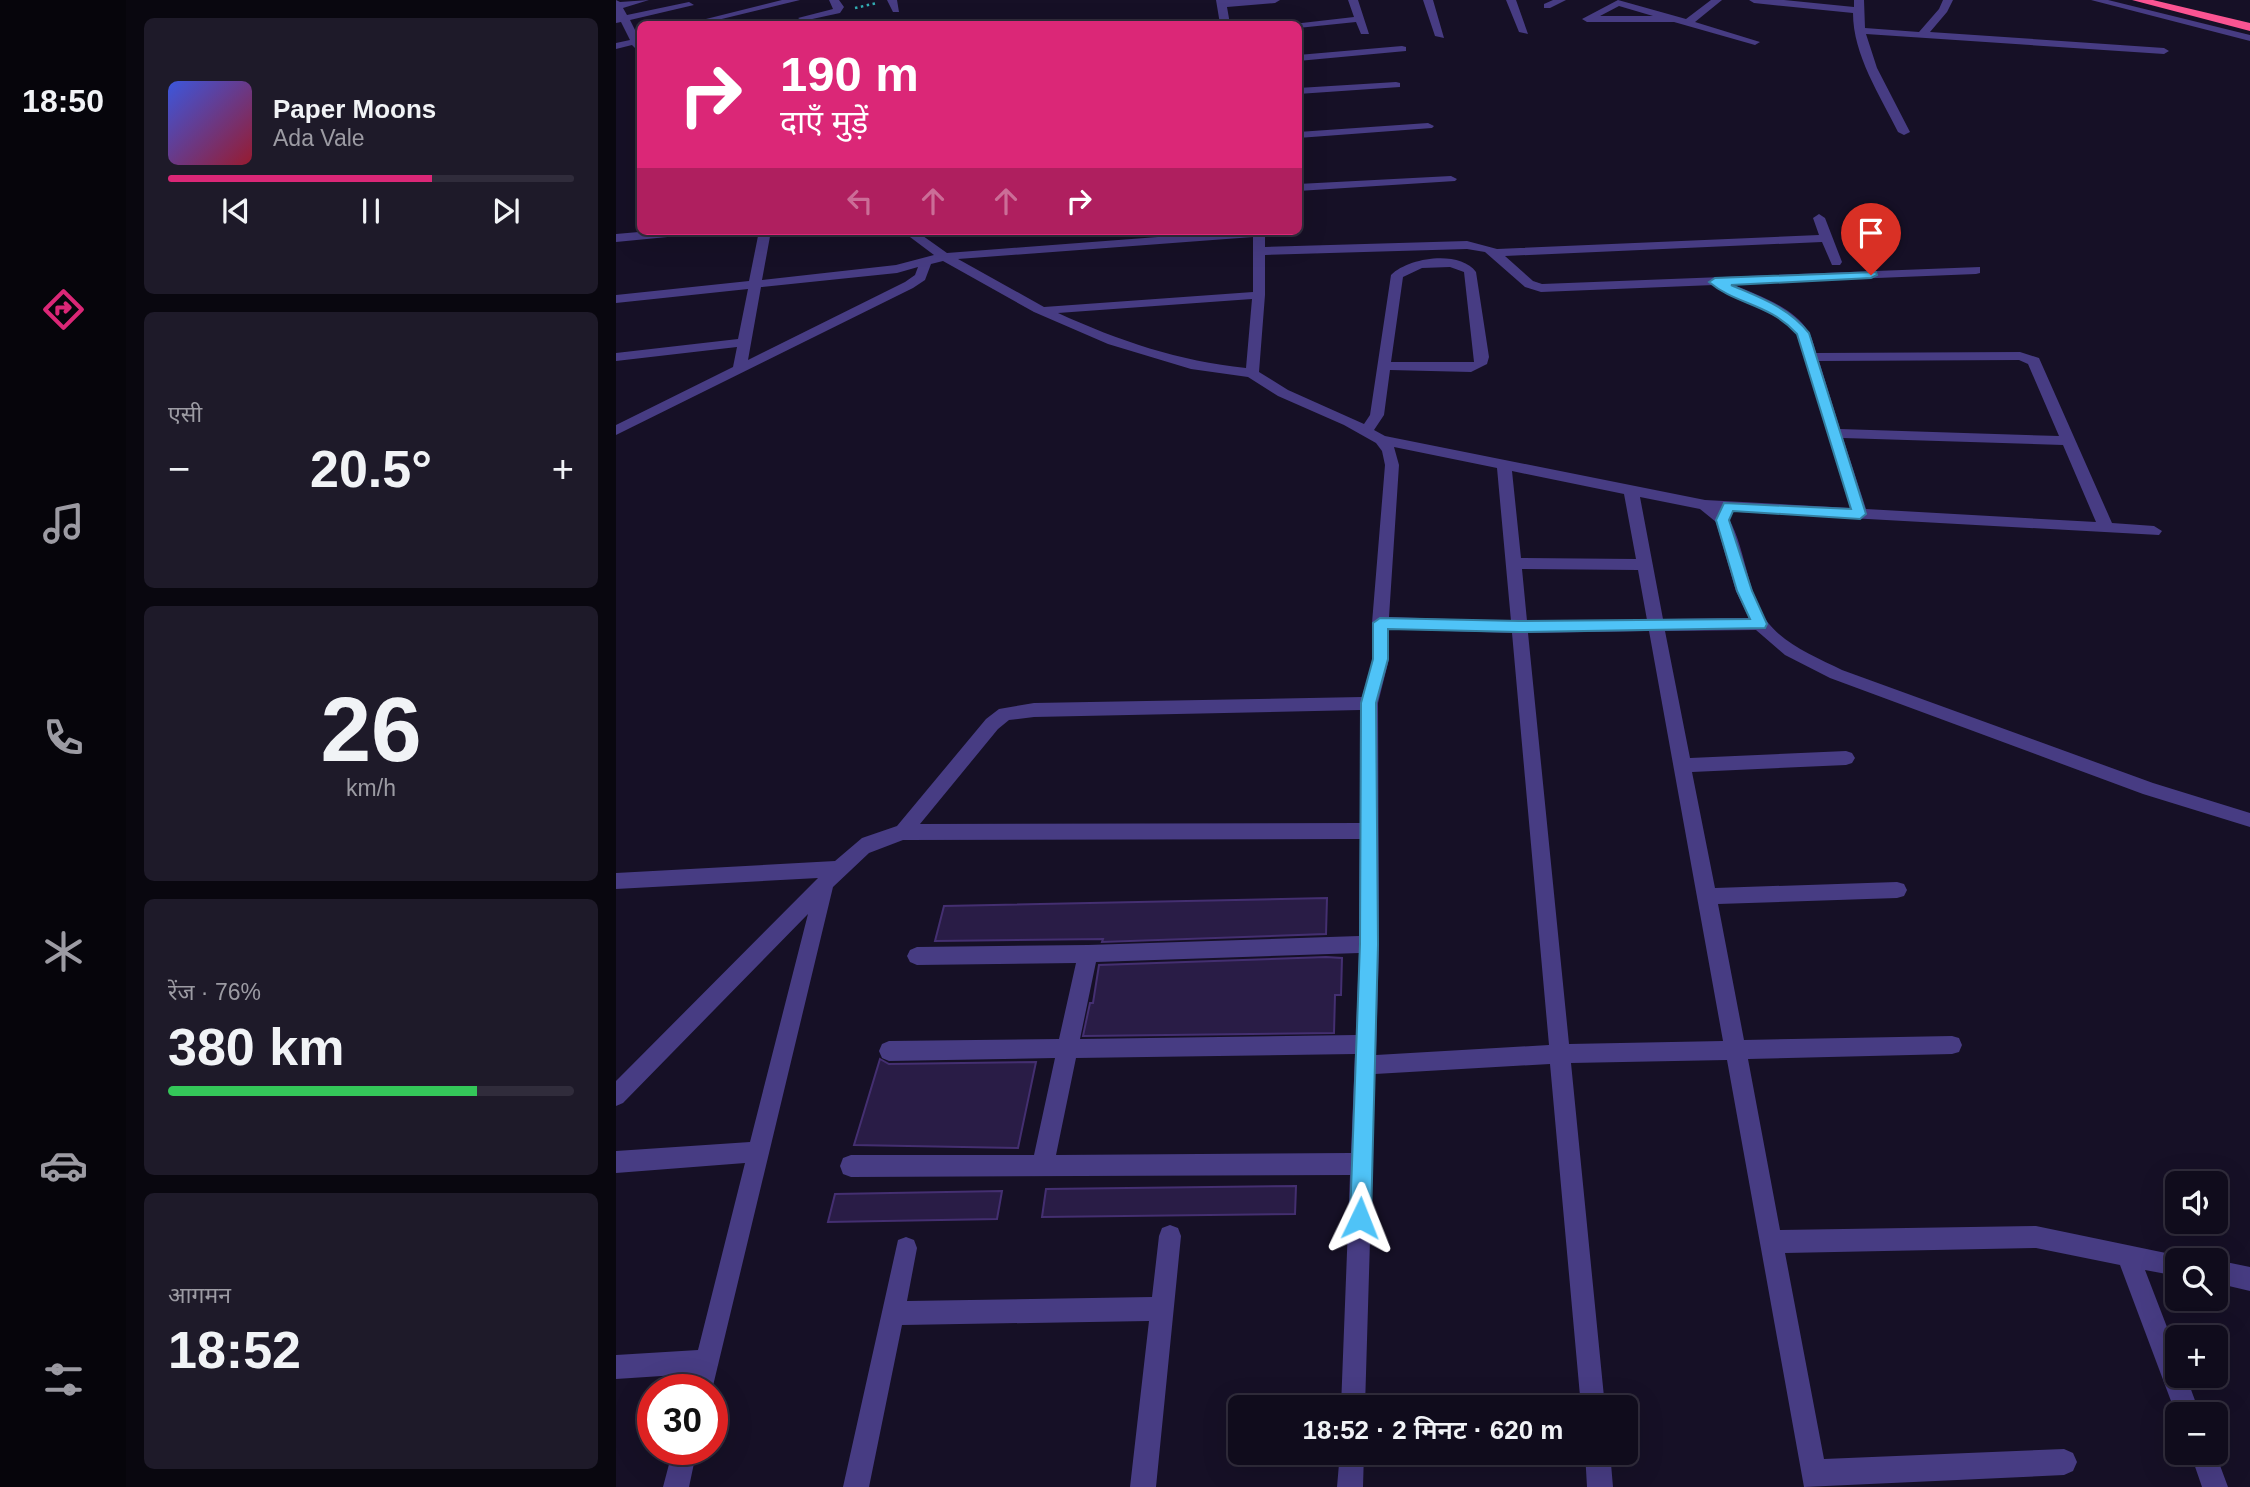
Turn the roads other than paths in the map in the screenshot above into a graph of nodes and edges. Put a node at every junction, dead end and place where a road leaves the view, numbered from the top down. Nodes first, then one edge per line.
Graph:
1 (644, 0) edge
2 (795, 0) edge
3 (1275, 0) edge
4 (1353, 0) edge
5 (1429, 0) edge
6 (1511, 0) edge
7 (1561, 0) edge
8 (1717, 0) edge
9 (1948, 0) edge
10 (2096, 0) edge
11 (2138, 0) edge
12 (2173, 0) edge
13 (1762, 1) edge
14 (1221, 2) edge
15 (688, 3) edge
16 (1634, 3) edge
17 (617, 4) edge
18 (1859, 5) edge
19 (836, 6) edge
20 (1547, 6) dead end
21 (803, 18) dead end
22 (620, 19) edge
23 (1360, 19) junction
24 (1674, 19) junction
25 (2250, 19) edge
26 (698, 21) edge
27 (707, 21) edge
28 (1224, 21) edge
29 (1687, 23) junction
30 (1302, 25) edge
31 (2250, 27) edge
32 (1862, 31) junction
33 (1524, 32) dead end
34 (1365, 33) dead end
35 (1922, 35) junction
36 (1440, 36) dead end
37 (2250, 38) edge
38 (1755, 42) dead end
39 (637, 44) edge
40 (616, 46) edge
41 (637, 46) edge
42 (1402, 49) dead end
43 (2164, 51) dead end
44 (1302, 58) edge
45 (1396, 85) dead end
46 (1302, 91) edge
47 (1428, 126) dead end
48 (1904, 132) dead end
49 (1302, 135) edge
50 (1451, 179) dead end
51 (1302, 188) edge
52 (1819, 218) dead end
53 (647, 235) edge
54 (764, 235) edge
55 (913, 235) edge
56 (1221, 235) edge
57 (1259, 235) edge
58 (616, 238) edge
59 (1827, 238) junction
60 (1260, 251) junction
61 (1493, 253) junction
62 (941, 257) junction
63 (1836, 262) dead end
64 (925, 263) junction
65 (1976, 270) dead end
66 (1715, 282) junction
67 (755, 285) junction
68 (1259, 295) junction
69 (616, 299) edge
70 (1042, 310) junction
71 (744, 342) junction
72 (616, 357) edge
73 (1812, 358) junction
74 (1382, 366) junction
75 (739, 370) junction
76 (1251, 373) junction
77 (656, 411) junction
78 (616, 415) edge
79 (616, 431) edge
80 (1835, 433) junction
81 (1374, 435) junction
82 (2068, 441) junction
83 (1504, 464) junction
84 (1631, 490) junction
85 (1726, 513) junction
86 (1860, 514) junction
87 (2106, 528) junction
88 (2154, 531) dead end
89 (1513, 564) junction
90 (1645, 565) junction
91 (1380, 623) junction
92 (1760, 624) junction
93 (1656, 625) junction
94 (1519, 626) junction
95 (1368, 703) junction
96 (1846, 758) dead end
97 (1682, 765) junction
98 (2250, 820) edge
99 (1369, 831) junction
100 (903, 832) junction
101 (832, 877) junction
102 (616, 881) edge
103 (1897, 890) dead end
104 (1706, 896) junction
105 (1369, 944) junction
106 (1088, 954) junction
107 (917, 956) dead end
108 (1364, 1044) junction
109 (1952, 1045) dead end
110 (1068, 1050) junction
111 (1735, 1050) junction
112 (889, 1051) dead end
113 (1559, 1054) junction
114 (1366, 1065) junction
115 (616, 1096) edge
116 (758, 1152) junction
117 (616, 1162) edge
118 (1043, 1164) junction
119 (1363, 1164) junction
120 (851, 1166) dead end
121 (1170, 1236) dead end
122 (1771, 1242) junction
123 (906, 1248) dead end
124 (2128, 1255) junction
125 (2165, 1263) edge
126 (2228, 1274) edge
127 (2250, 1279) edge
128 (1162, 1309) junction
129 (892, 1313) junction
130 (707, 1361) junction
131 (616, 1367) edge
132 (704, 1374) edge
133 (1353, 1395) edge
134 (1592, 1395) edge
135 (2183, 1402) edge
136 (2064, 1462) dead end
137 (681, 1465) edge
138 (1351, 1465) edge
139 (1598, 1465) edge
140 (2207, 1465) edge
141 (1815, 1479) edge
142 (676, 1487) edge
143 (856, 1487) edge
144 (1143, 1487) edge
145 (1350, 1487) edge
146 (1600, 1487) edge
147 (2215, 1487) edge

1 - 17 street
2 - 27 street
3 - 14 street
4 - 23 street
5 - 36 street
6 - 33 street
7 - 20 street
8 - 29 street
9 - 35 street
10 - 37 street
11 - 31 highway
12 - 25 highway
13 - 18 street
14 - 28 street
15 - 22 street
15 - 26 street
16 - 24 street
16 - 24 street
17 - 22 street
18 - 32 street
19 - 21 street
22 - 39 street
23 - 30 street
23 - 34 street
24 - 29 street
29 - 38 street
32 - 35 street
32 - 48 street
35 - 43 street
40 - 41 street
42 - 44 street
45 - 46 street
47 - 49 street
50 - 51 street
52 - 59 street
53 - 58 street
54 - 67 street
55 - 62 street
56 - 62 street
57 - 60 street
59 - 61 street
59 - 63 street
60 - 61 street
60 - 68 street
61 - 66 street
62 - 64 street
62 - 70 street
64 - 67 street
64 - 75 street
65 - 66 street
66 - 73 street
67 - 69 street
67 - 71 street
68 - 70 street
68 - 76 street
70 - 76 street
71 - 72 street
71 - 75 street
73 - 80 street
73 - 82 street
74 - 74 street
74 - 81 street
75 - 77 street
76 - 81 street
77 - 78 street
77 - 79 street
80 - 82 street
80 - 86 street
81 - 83 street
81 - 91 street
82 - 87 street
83 - 84 street
83 - 89 street
84 - 85 street
84 - 90 street
85 - 86 street
85 - 92 street
86 - 87 street
87 - 88 street
89 - 90 street
89 - 94 street
90 - 93 street
91 - 94 street
91 - 95 street
92 - 93 street
92 - 98 street
93 - 94 street
93 - 97 street
94 - 113 street
95 - 99 street
95 - 100 street
96 - 97 street
97 - 104 street
99 - 100 street
99 - 105 street
100 - 101 street
101 - 102 street
101 - 115 street
101 - 116 street
103 - 104 street
104 - 111 street
105 - 106 street
105 - 108 street
106 - 107 street
106 - 110 street
108 - 110 street
108 - 114 street
109 - 111 street
110 - 112 street
110 - 118 street
111 - 113 street
111 - 122 street
113 - 114 street
113 - 134 street
114 - 119 street
116 - 117 street
116 - 130 street
118 - 119 street
118 - 120 street
119 - 133 street
121 - 128 street
122 - 124 street
122 - 141 street
123 - 129 street
124 - 125 street
124 - 135 street
126 - 127 street
128 - 129 street
128 - 144 street
129 - 143 street
130 - 131 street
130 - 132 street
136 - 141 street
137 - 142 street
138 - 145 street
139 - 146 street
140 - 147 street

